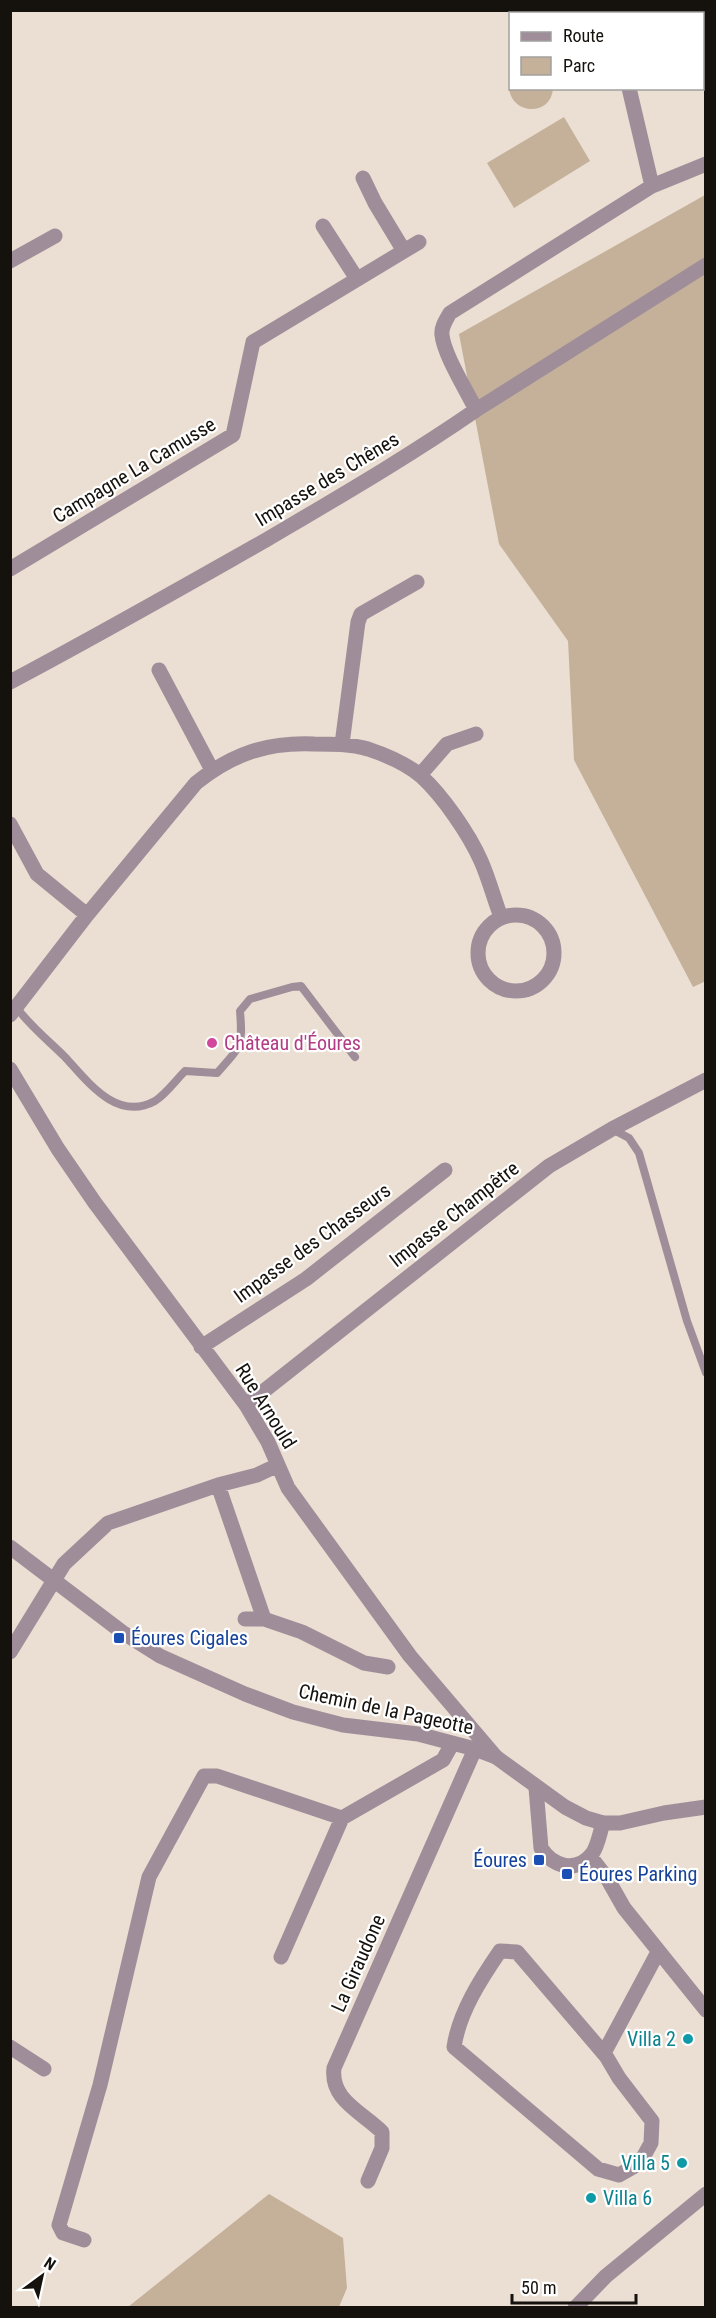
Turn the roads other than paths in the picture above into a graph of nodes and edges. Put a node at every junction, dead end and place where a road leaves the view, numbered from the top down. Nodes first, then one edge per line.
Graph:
1 (629, 90) edge
2 (705, 164) edge
3 (363, 177) dead end
4 (652, 186) junction
5 (323, 226) dead end
6 (55, 236) dead end
7 (419, 242) dead end
8 (404, 251) junction
9 (10, 261) edge
10 (705, 265) edge
11 (357, 279) junction
12 (476, 410) junction
13 (10, 569) edge
14 (417, 582) dead end
15 (159, 670) dead end
16 (10, 682) edge
17 (476, 734) dead end
18 (342, 744) junction
19 (212, 770) junction
20 (420, 775) junction
21 (10, 824) edge
22 (87, 915) junction
23 (501, 917) junction
24 (14, 1012) edge
25 (355, 1057) dead end
26 (10, 1069) edge
27 (705, 1080) edge
28 (612, 1129) junction
29 (445, 1170) dead end
30 (201, 1347) junction
31 (705, 1374) edge
32 (246, 1405) junction
33 (278, 1465) junction
34 (218, 1485) junction
35 (10, 1547) edge
36 (55, 1579) junction
37 (264, 1619) junction
38 (244, 1620) dead end
39 (10, 1652) edge
40 (388, 1667) dead end
41 (452, 1744) junction
42 (475, 1749) junction
43 (495, 1757) junction
44 (536, 1788) junction
45 (705, 1807) edge
46 (342, 1818) junction
47 (603, 1823) junction
48 (590, 1856) junction
49 (658, 1952) junction
50 (281, 1957) dead end
51 (705, 2010) edge
52 (10, 2047) edge
53 (604, 2054) junction
54 (45, 2069) dead end
55 (368, 2181) dead end
56 (705, 2194) edge
57 (84, 2240) dead end
58 (575, 2307) edge

1 - 4 street
2 - 4 street
3 - 8 street
4 - 12 street
5 - 11 street
6 - 9 street
7 - 8 street, Campagne La Camusse
8 - 11 street, Campagne La Camusse
10 - 12 street, Impasse des Chênes
11 - 13 street, Campagne La Camusse
12 - 16 street, Impasse des Chênes
14 - 18 street
15 - 19 street
17 - 20 street
18 - 19 street
18 - 20 street
19 - 22 street
20 - 23 street
21 - 22 street
22 - 24 street
23 - 23 street
24 - 25 lane
26 - 30 street, Rue Arnould
27 - 28 street, Impasse Champêtre
28 - 31 lane
28 - 32 street, Impasse Champêtre
29 - 30 street, Impasse des Chasseurs
30 - 32 street, Rue Arnould
32 - 33 street, Rue Arnould
33 - 34 street
33 - 43 street, Rue Arnould
34 - 36 street
34 - 37 street
35 - 36 street, Chemin de la Pageotte
36 - 39 street
36 - 41 street, Chemin de la Pageotte
37 - 38 street
37 - 40 street
41 - 42 street, Chemin de la Pageotte
41 - 46 street
42 - 43 street, Chemin de la Pageotte
42 - 55 street, La Giraudone
43 - 44 street, Chemin de la Pageotte
44 - 47 street, Chemin de la Pageotte
44 - 48 street
45 - 47 street, Chemin de la Pageotte
46 - 50 street
46 - 57 street
47 - 48 street
48 - 49 street
49 - 51 street
49 - 53 street
52 - 54 street
53 - 53 street
56 - 58 street

